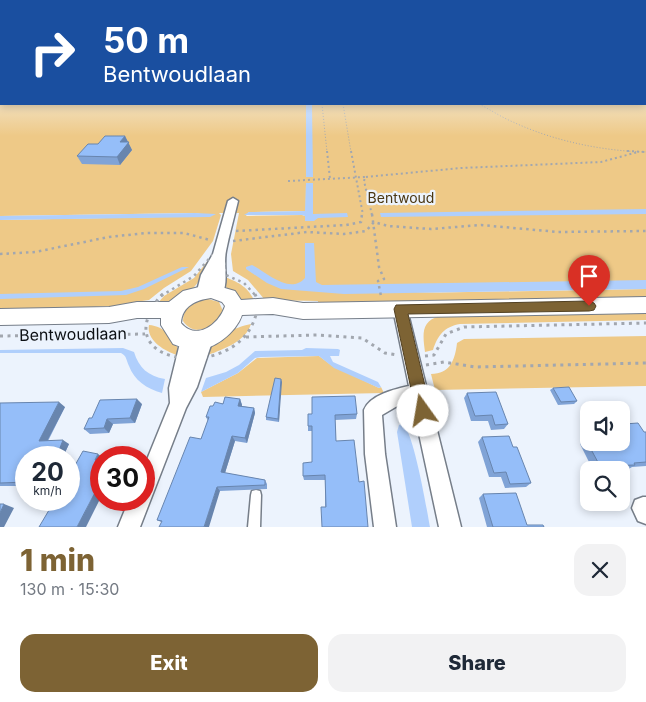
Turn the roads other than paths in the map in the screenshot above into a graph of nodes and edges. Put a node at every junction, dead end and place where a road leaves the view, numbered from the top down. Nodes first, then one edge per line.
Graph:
1 (233, 201) dead end
2 (210, 291) junction
3 (646, 305) edge
4 (392, 309) junction
5 (232, 314) junction
6 (172, 315) junction
7 (0, 317) edge
8 (197, 339) junction
9 (418, 392) junction
10 (155, 463) edge
11 (256, 495) dead end
12 (646, 508) edge
13 (136, 511) edge
14 (646, 513) edge
15 (129, 527) edge
16 (254, 527) edge
17 (385, 527) edge
18 (450, 527) edge

1 - 2 street
2 - 5 main road
2 - 6 main road
3 - 4 main road
4 - 5 main road
4 - 9 street
5 - 8 main road
6 - 7 main road, Bentwoudlaan
6 - 8 main road
8 - 10 street
9 - 17 street
9 - 18 street
11 - 16 lane
12 - 14 street
13 - 15 street

